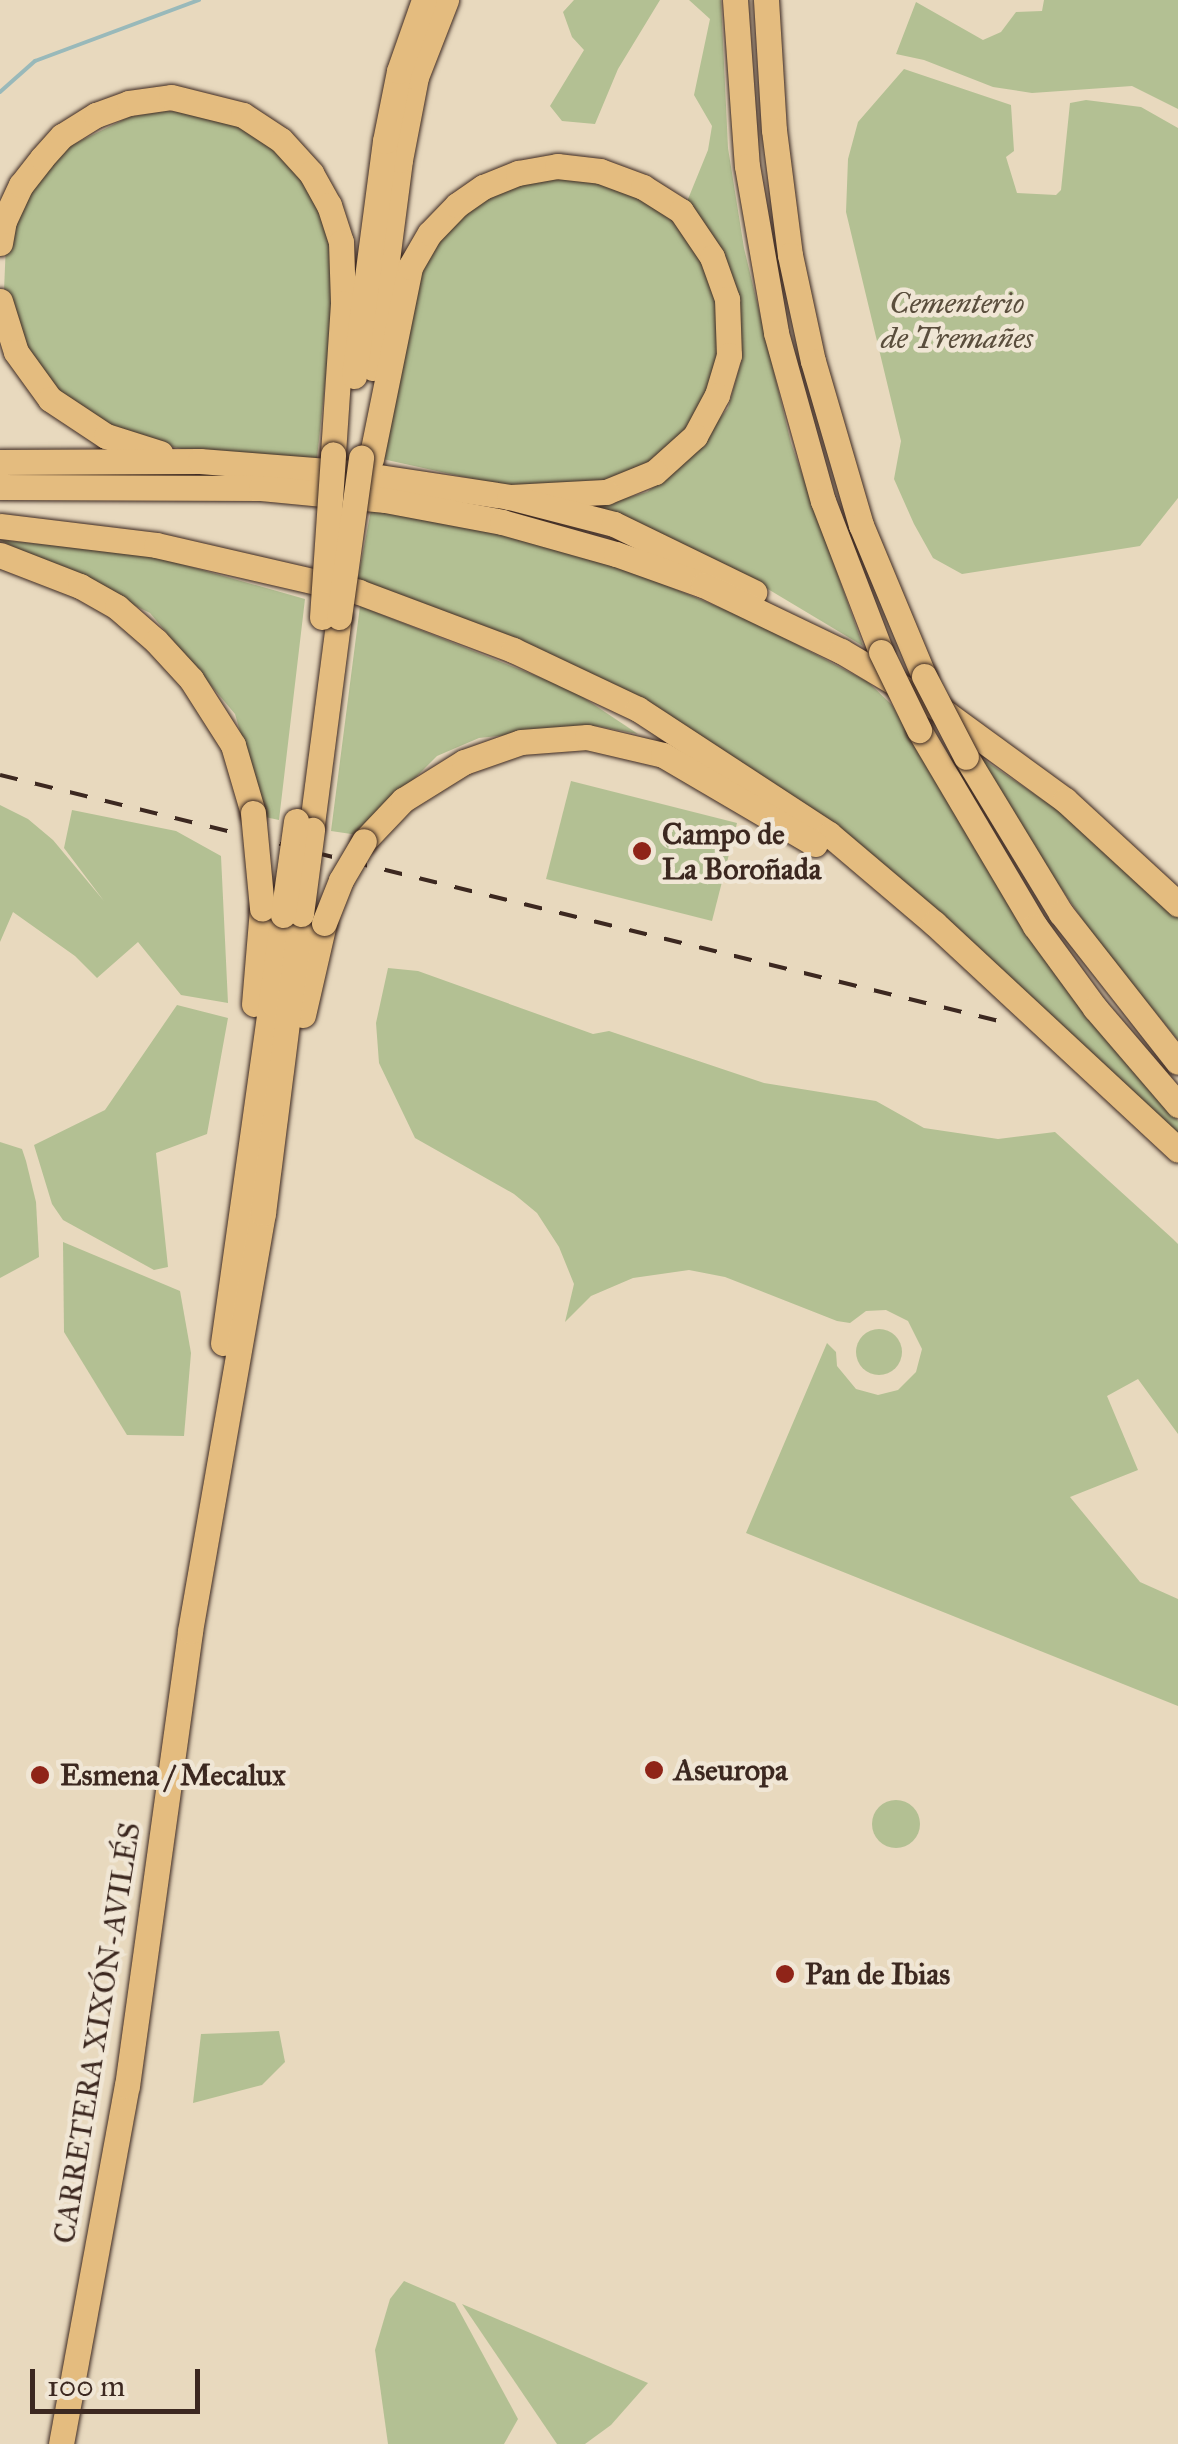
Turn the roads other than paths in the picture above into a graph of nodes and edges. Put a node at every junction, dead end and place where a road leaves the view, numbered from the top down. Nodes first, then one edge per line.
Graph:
1 (446, 0) edge
2 (735, 0) edge
3 (766, 0) edge
4 (774, 0) edge
5 (424, 17) edge
6 (774, 130) junction
7 (0, 243) edge
8 (0, 302) edge
9 (352, 456) junction
10 (200, 461) junction
11 (0, 462) edge
12 (0, 487) edge
13 (509, 497) junction
14 (0, 526) edge
15 (0, 555) edge
16 (330, 617) junction
17 (841, 651) junction
18 (1178, 904) edge
19 (292, 915) junction
20 (934, 923) junction
21 (1178, 1062) edge
22 (1178, 1105) edge
23 (1178, 1150) edge
24 (236, 1241) junction
25 (190, 1631) junction
26 (61, 2444) edge

1 - 5 highway
2 - 22 highway, bridge
3 - 6 highway
4 - 6 highway
5 - 9 highway
6 - 21 highway, bridge
7 - 9 highway
8 - 10 highway
9 - 13 highway
9 - 16 highway, bridge
9 - 16 highway, bridge
10 - 11 highway
10 - 13 highway
12 - 17 highway
13 - 17 highway
14 - 20 highway
15 - 19 highway, bridge
16 - 19 highway, bridge
17 - 18 highway
19 - 20 highway, bridge
19 - 24 highway
19 - 24 highway
19 - 25 highway
20 - 23 highway
24 - 25 highway
25 - 26 highway, CARRETERA XIXÓN-AVILÉS

